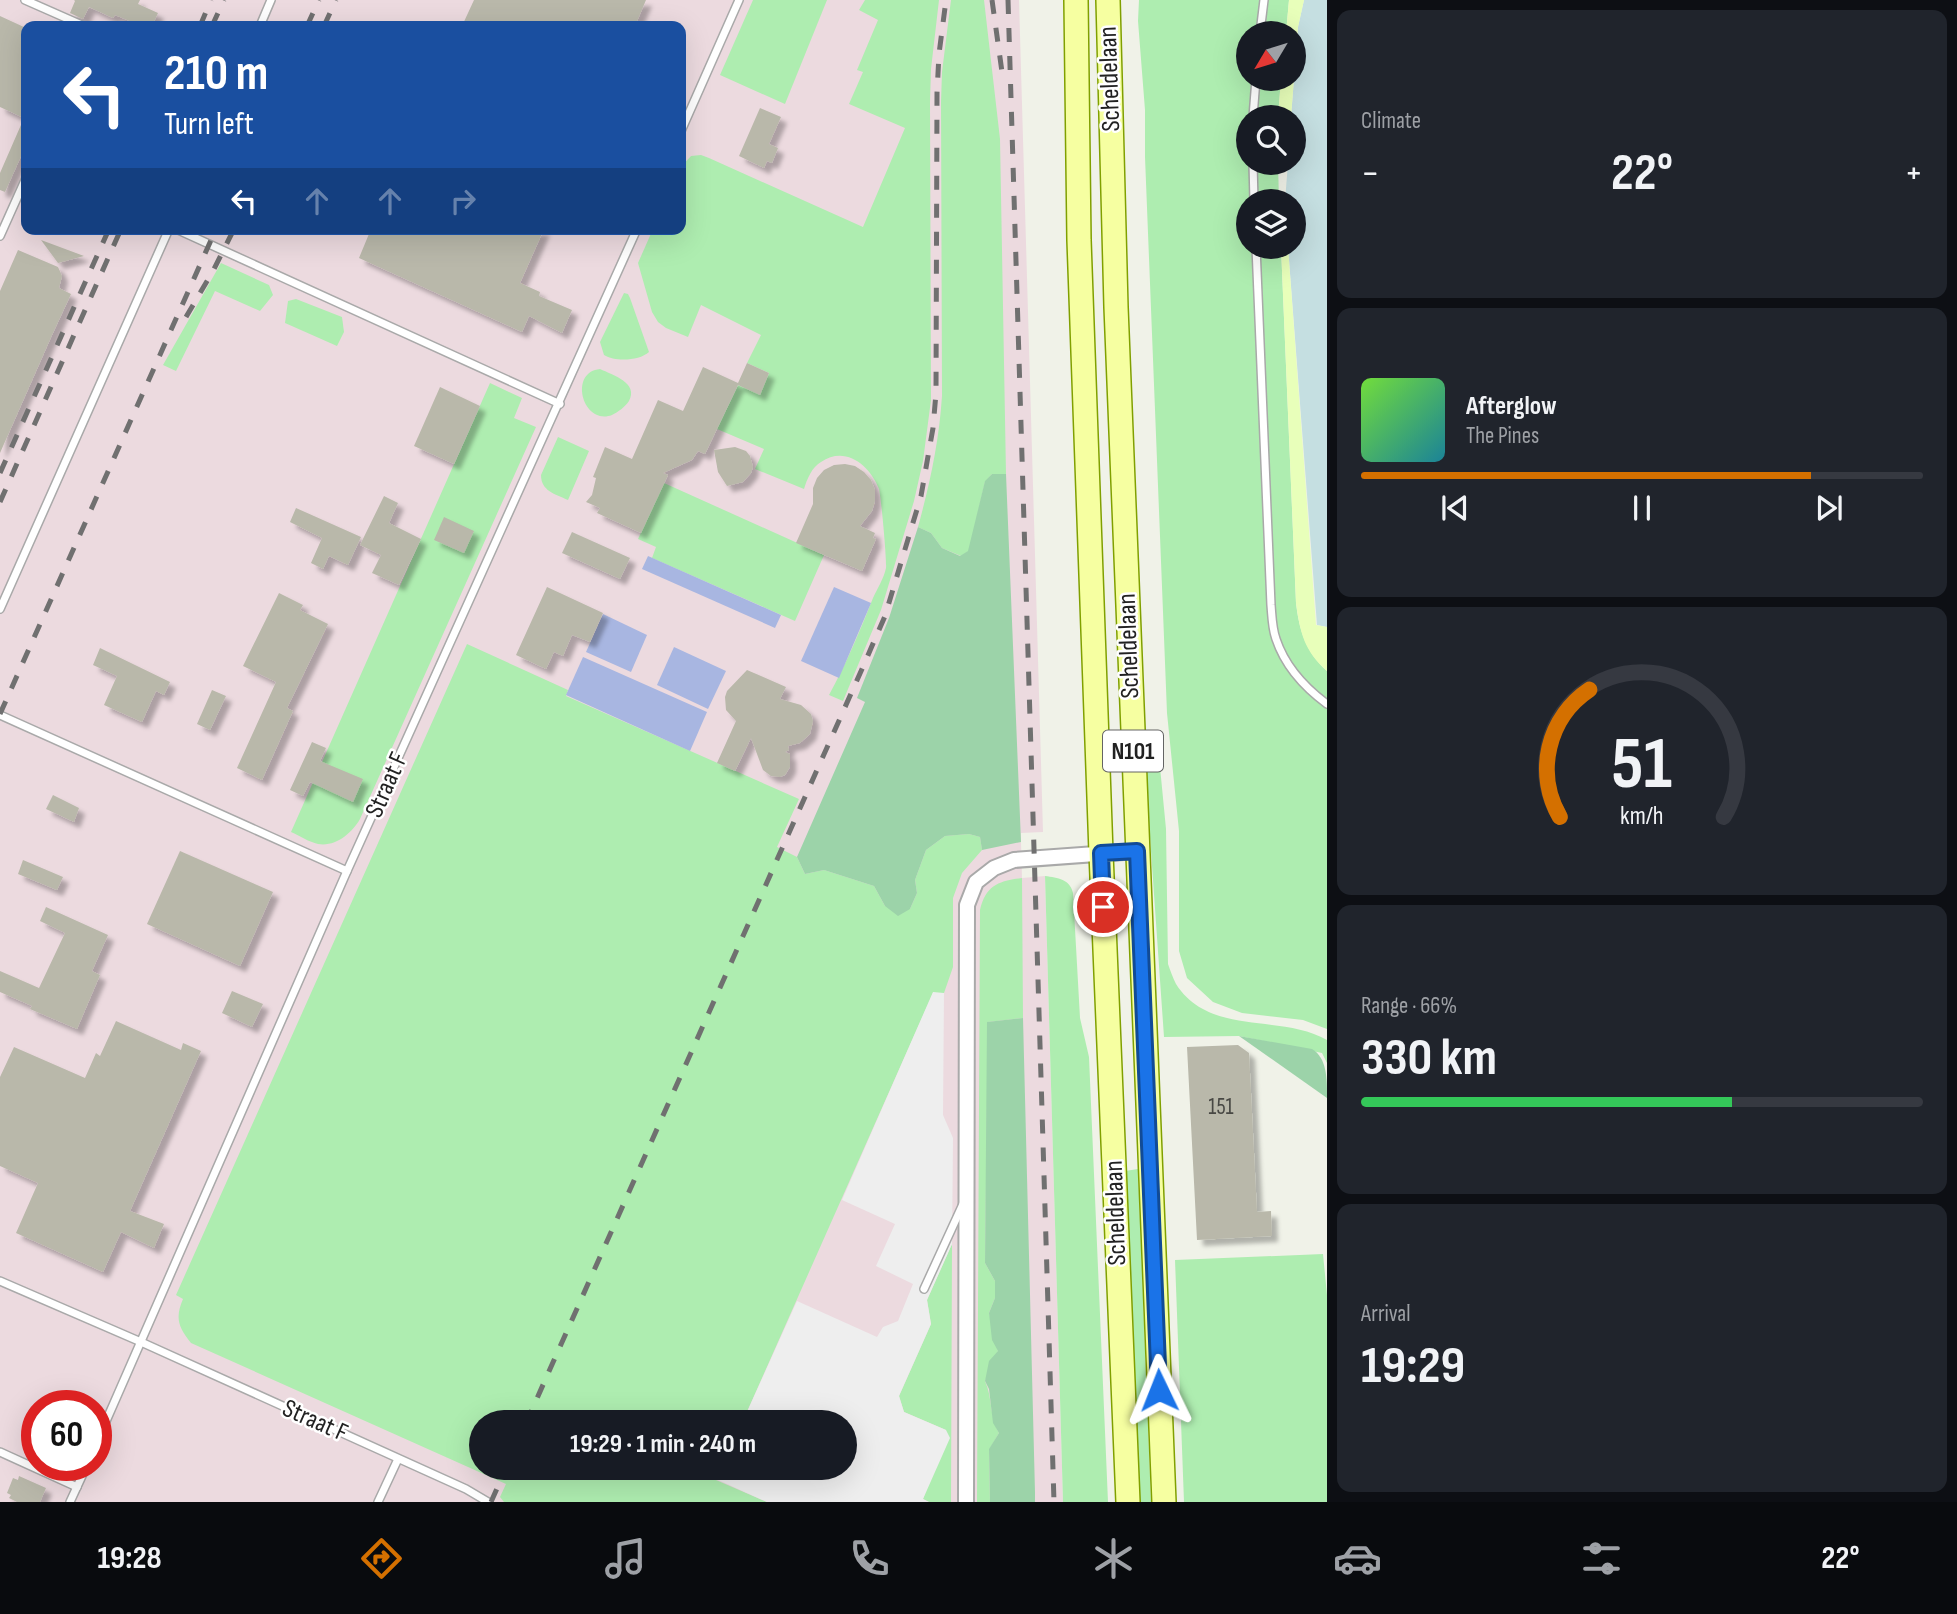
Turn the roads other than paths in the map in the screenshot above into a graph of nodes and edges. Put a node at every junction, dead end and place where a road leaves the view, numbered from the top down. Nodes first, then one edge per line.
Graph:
1 (24, 0) edge
2 (271, 0) edge
3 (739, 0) edge
4 (1076, 0) edge
5 (1108, 0) edge
6 (1264, 0) edge
7 (72, 21) edge
8 (262, 21) edge
9 (1261, 21) edge
10 (686, 120) edge
11 (21, 189) edge
12 (166, 235) edge
13 (189, 235) edge
14 (634, 235) edge
15 (0, 236) edge
16 (1257, 259) edge
17 (560, 404) junction
18 (0, 609) edge
19 (1327, 704) edge
20 (0, 715) edge
21 (1137, 851) junction
22 (1101, 853) junction
23 (347, 872) junction
24 (967, 1197) junction
25 (0, 1281) edge
26 (923, 1289) dead end
27 (141, 1342) junction
28 (112, 1408) edge
29 (0, 1452) edge
30 (398, 1459) junction
31 (80, 1481) edge
32 (77, 1487) junction
33 (70, 1502) edge
34 (378, 1502) edge
35 (488, 1502) edge
36 (966, 1502) edge
37 (1128, 1502) edge
38 (1164, 1502) edge

1 - 7 lane
2 - 8 lane
3 - 10 lane
4 - 22 main road, Scheldelaan / N101
5 - 21 main road, Scheldelaan / N101
6 - 9 lane
11 - 15 lane
12 - 18 lane
13 - 17 lane
14 - 17 lane, Straat F
16 - 19 lane
17 - 23 lane, Straat F
20 - 23 lane
21 - 22 street
21 - 38 main road, Scheldelaan / N101
22 - 24 street
22 - 37 main road, Scheldelaan / N101
23 - 27 lane, Straat F
24 - 26 lane
24 - 36 street
25 - 27 lane
27 - 28 lane, Straat F
27 - 30 lane, Straat F
29 - 32 lane
30 - 34 lane
30 - 35 lane, Straat F
31 - 32 lane
32 - 33 lane

